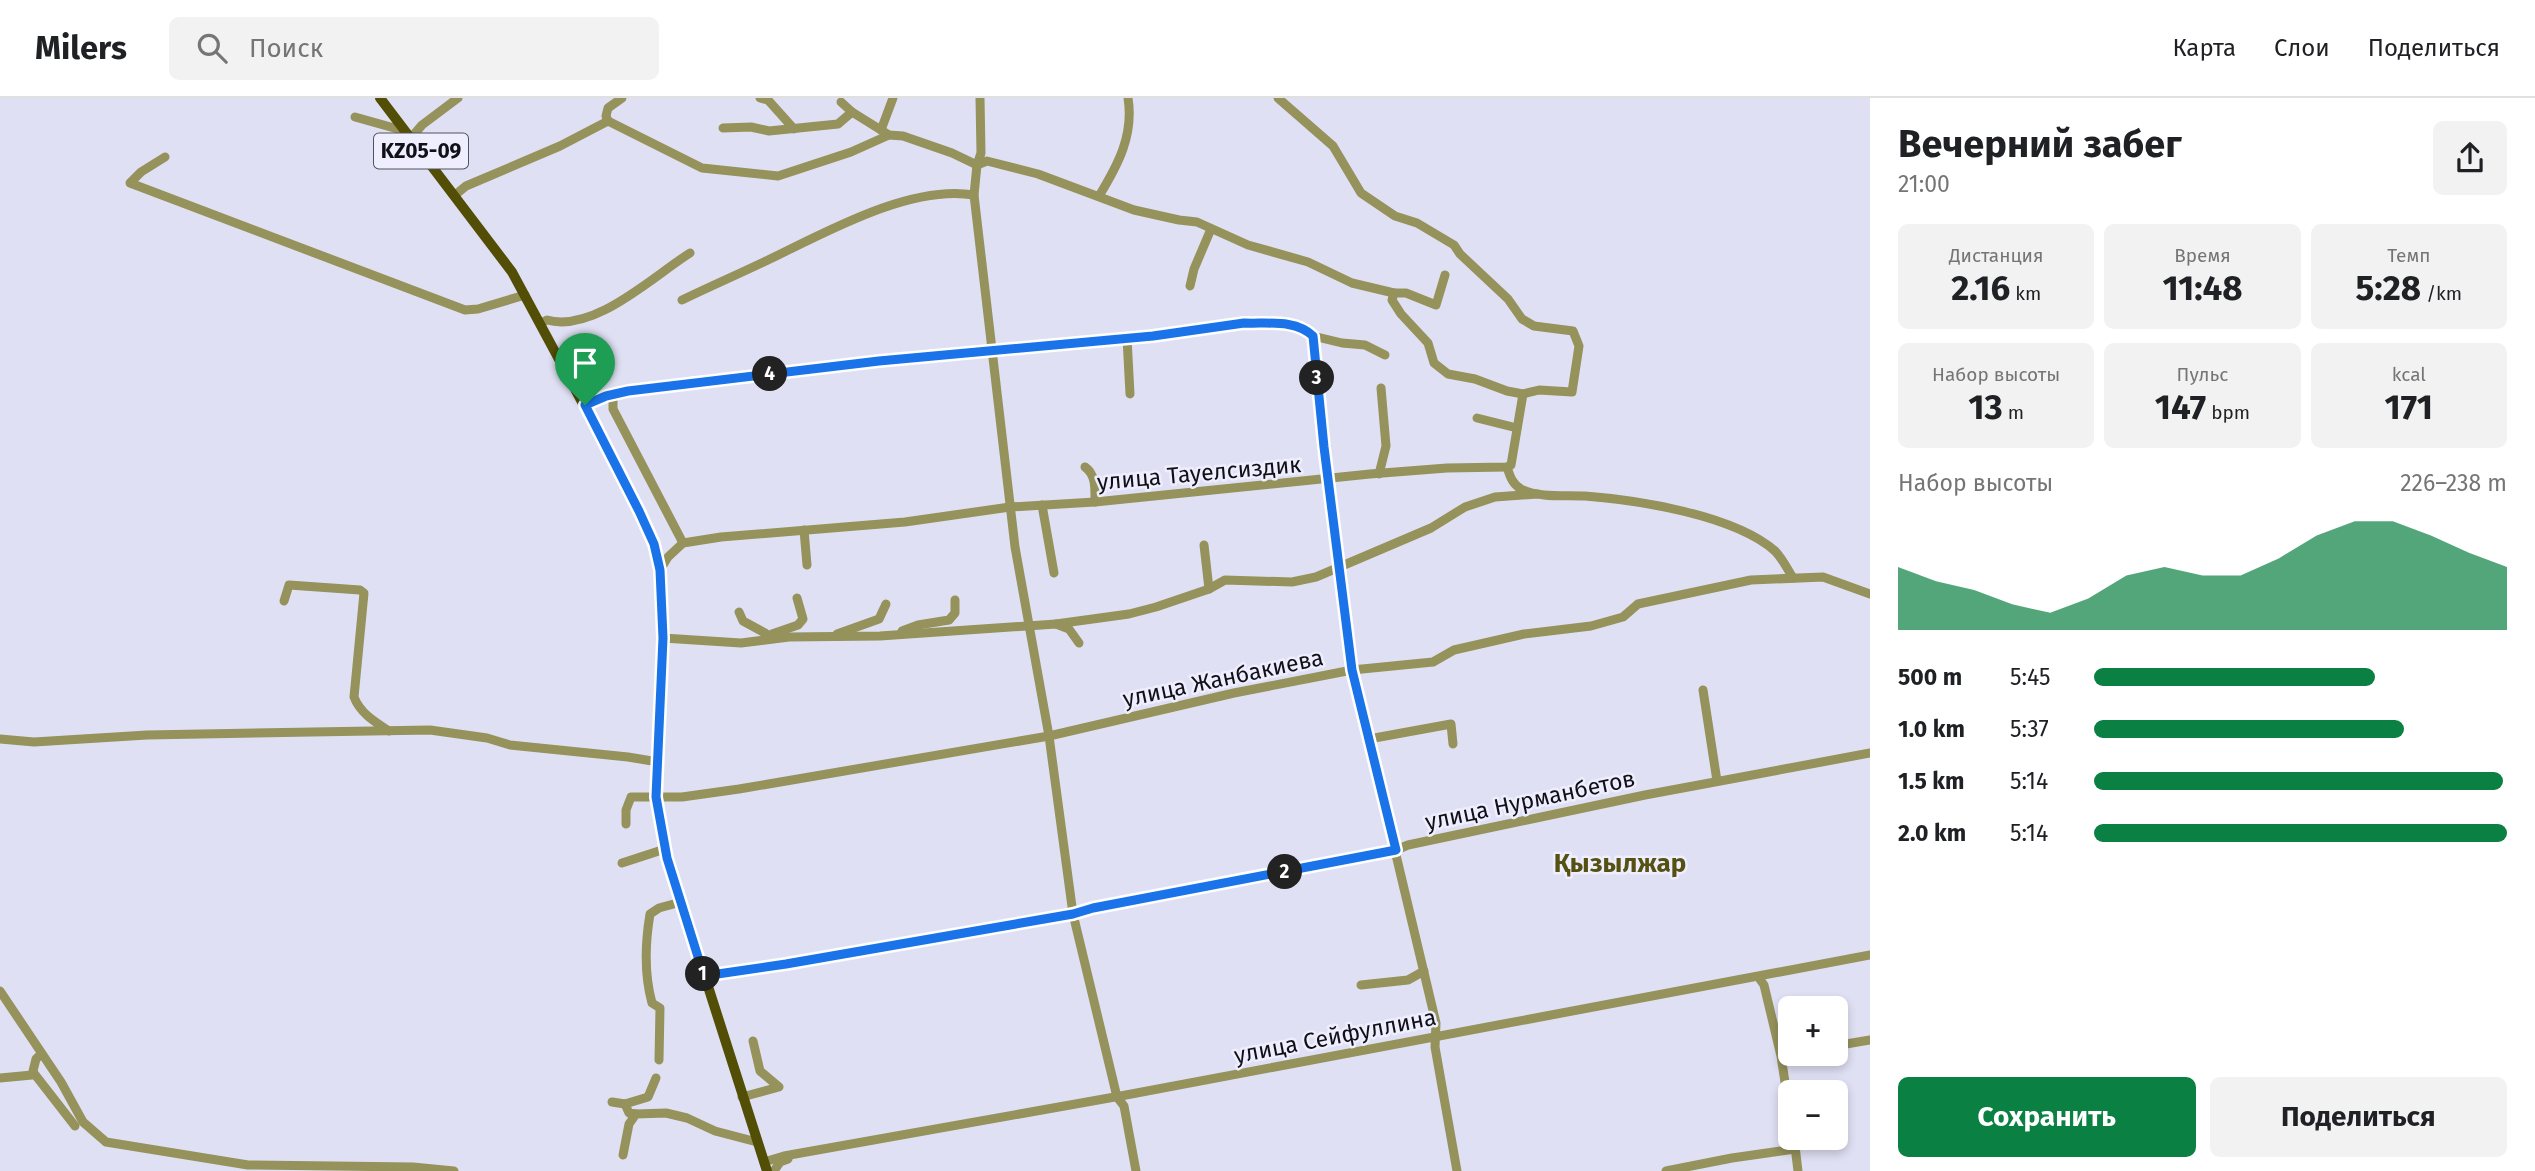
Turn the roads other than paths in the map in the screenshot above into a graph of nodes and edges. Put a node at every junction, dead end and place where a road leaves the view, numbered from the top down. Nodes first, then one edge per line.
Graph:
1 (380, 98) edge
2 (458, 98) edge
3 (622, 98) edge
4 (760, 98) edge
5 (892, 98) edge
6 (980, 98) edge
7 (1128, 98) edge
8 (1278, 98) edge
9 (841, 102) dead end
10 (852, 112) junction
11 (355, 117) dead end
12 (608, 121) junction
13 (723, 128) dead end
14 (794, 129) junction
15 (885, 133) junction
16 (408, 134) junction
17 (165, 157) dead end
18 (977, 165) junction
19 (974, 195) junction
20 (1099, 196) junction
21 (458, 199) junction
22 (1211, 229) junction
23 (690, 253) dead end
24 (1445, 275) dead end
25 (1190, 286) dead end
26 (1394, 293) junction
27 (525, 295) junction
28 (682, 300) dead end
29 (541, 323) junction
30 (1313, 336) junction
31 (1127, 338) junction
32 (993, 351) junction
33 (1385, 355) dead end
34 (1381, 388) dead end
35 (617, 393) junction
36 (1130, 394) dead end
37 (1523, 394) junction
38 (585, 405) junction
39 (1477, 418) dead end
40 (1517, 428) junction
41 (1085, 467) dead end
42 (1507, 467) junction
43 (1378, 474) junction
44 (1329, 480) junction
45 (1511, 480) junction
46 (1538, 494) junction
47 (1500, 496) junction
48 (1095, 502) junction
49 (1042, 505) junction
50 (1010, 507) junction
51 (804, 530) junction
52 (683, 543) junction
53 (1204, 545) dead end
54 (807, 565) dead end
55 (1341, 568) junction
56 (660, 570) junction
57 (1054, 573) dead end
58 (1793, 578) junction
59 (1209, 589) junction
60 (1870, 594) edge
61 (797, 598) dead end
62 (955, 600) dead end
63 (284, 601) dead end
64 (886, 604) dead end
65 (739, 612) dead end
66 (1055, 624) junction
67 (1029, 625) junction
68 (894, 635) junction
69 (821, 637) junction
70 (663, 638) junction
71 (770, 638) junction
72 (1079, 643) dead end
73 (1352, 670) junction
74 (1703, 690) dead end
75 (390, 732) junction
76 (1049, 736) junction
77 (0, 739) edge
78 (1368, 739) junction
79 (1453, 744) dead end
80 (1870, 753) edge
81 (658, 762) junction
82 (1717, 781) junction
83 (656, 797) junction
84 (626, 824) dead end
85 (665, 849) junction
86 (1396, 850) junction
87 (622, 863) dead end
88 (681, 902) junction
89 (1073, 914) junction
90 (1870, 956) edge
91 (1424, 971) junction
92 (704, 976) junction
93 (1759, 978) junction
94 (1361, 985) dead end
95 (0, 991) edge
96 (1778, 1028) edge
97 (1437, 1036) junction
98 (1870, 1040) edge
99 (753, 1041) dead end
100 (1848, 1044) edge
101 (41, 1054) junction
102 (659, 1060) dead end
103 (33, 1072) junction
104 (0, 1078) edge
105 (656, 1078) dead end
106 (743, 1097) junction
107 (1117, 1097) junction
108 (612, 1102) dead end
109 (625, 1104) junction
110 (636, 1114) junction
111 (75, 1126) dead end
112 (757, 1142) junction
113 (1788, 1150) edge
114 (1795, 1150) edge
115 (806, 1152) junction
116 (622, 1155) dead end
117 (765, 1166) edge
118 (454, 1171) edge
119 (774, 1171) edge
120 (1136, 1171) edge
121 (1457, 1171) edge
122 (1666, 1171) edge
123 (1798, 1171) edge

1 - 16 main road, KZ05-09
2 - 16 street
3 - 12 street
4 - 14 street
5 - 15 street
6 - 18 street
7 - 20 street
8 - 37 street
9 - 10 street
10 - 14 street
10 - 15 street
11 - 16 street
12 - 15 street
12 - 21 street
13 - 14 street
15 - 18 street
16 - 21 main road, KZ05-09
17 - 27 street
18 - 19 street
18 - 20 street
19 - 28 street
19 - 32 street
20 - 22 street
21 - 27 main road, KZ05-09
22 - 25 street
22 - 26 street
23 - 29 street
24 - 26 street
26 - 37 street
27 - 29 main road, KZ05-09
29 - 38 main road, KZ05-09
30 - 31 street
30 - 33 street
30 - 44 street
31 - 32 street
31 - 36 street
32 - 35 street
32 - 50 street
34 - 43 street
35 - 38 street
35 - 52 street
37 - 40 street
38 - 56 main road, KZ05-09
39 - 40 street
40 - 42 street
41 - 48 street
42 - 43 street, улица Тауелсиздик
42 - 45 street
43 - 44 street, улица Тауелсиздик
44 - 48 street, улица Тауелсиздик
44 - 55 street
45 - 46 street
45 - 47 street
46 - 47 street
46 - 58 street
47 - 55 street
48 - 49 street, улица Тауелсиздик
49 - 50 street, улица Тауелсиздик
49 - 57 street
50 - 51 street, улица Тауелсиздик
50 - 67 street
51 - 52 street, улица Тауелсиздик
51 - 54 street
52 - 56 street
53 - 59 street
55 - 59 street
55 - 73 street
56 - 70 main road, KZ05-09
58 - 60 street, улица Жанбакиева
58 - 73 street, улица Жанбакиева
59 - 66 street
61 - 71 street
62 - 68 street
63 - 75 street
64 - 69 street
65 - 71 street
66 - 67 street
66 - 72 street
67 - 68 street
67 - 76 street
68 - 69 street
69 - 71 street
70 - 71 street
70 - 81 main road, KZ05-09
73 - 76 street, улица Жанбакиева
73 - 78 street
74 - 82 street
75 - 77 street
75 - 81 street
76 - 83 street, улица Жанбакиева
76 - 89 street
78 - 79 street
78 - 86 street
80 - 82 street, улица Нурманбетов
81 - 83 main road, KZ05-09
82 - 86 street, улица Нурманбетов
83 - 84 street, улица Жанбакиева
83 - 85 main road, KZ05-09
85 - 87 street
85 - 88 main road, KZ05-09
86 - 89 street, улица Нурманбетов
86 - 91 street
88 - 92 main road, KZ05-09
88 - 102 street
89 - 92 street, улица Нурманбетов
89 - 107 street
90 - 93 street, улица Сейфуллина
91 - 94 street
91 - 97 street
92 - 106 main road, KZ05-09
93 - 96 street
93 - 97 street, улица Сейфуллина
95 - 101 street
97 - 107 street, улица Сейфуллина
97 - 121 street
98 - 100 street
99 - 106 street
101 - 103 street
101 - 118 street
103 - 104 street
103 - 111 street
105 - 109 street
106 - 112 main road, KZ05-09
107 - 115 street, улица Сейфуллина
107 - 120 street
108 - 109 street
109 - 110 street
110 - 112 street
110 - 116 street
112 - 117 main road, KZ05-09
113 - 122 street
114 - 123 street
115 - 117 street, улица Сейфуллина
115 - 119 street, улица Сейфуллина

